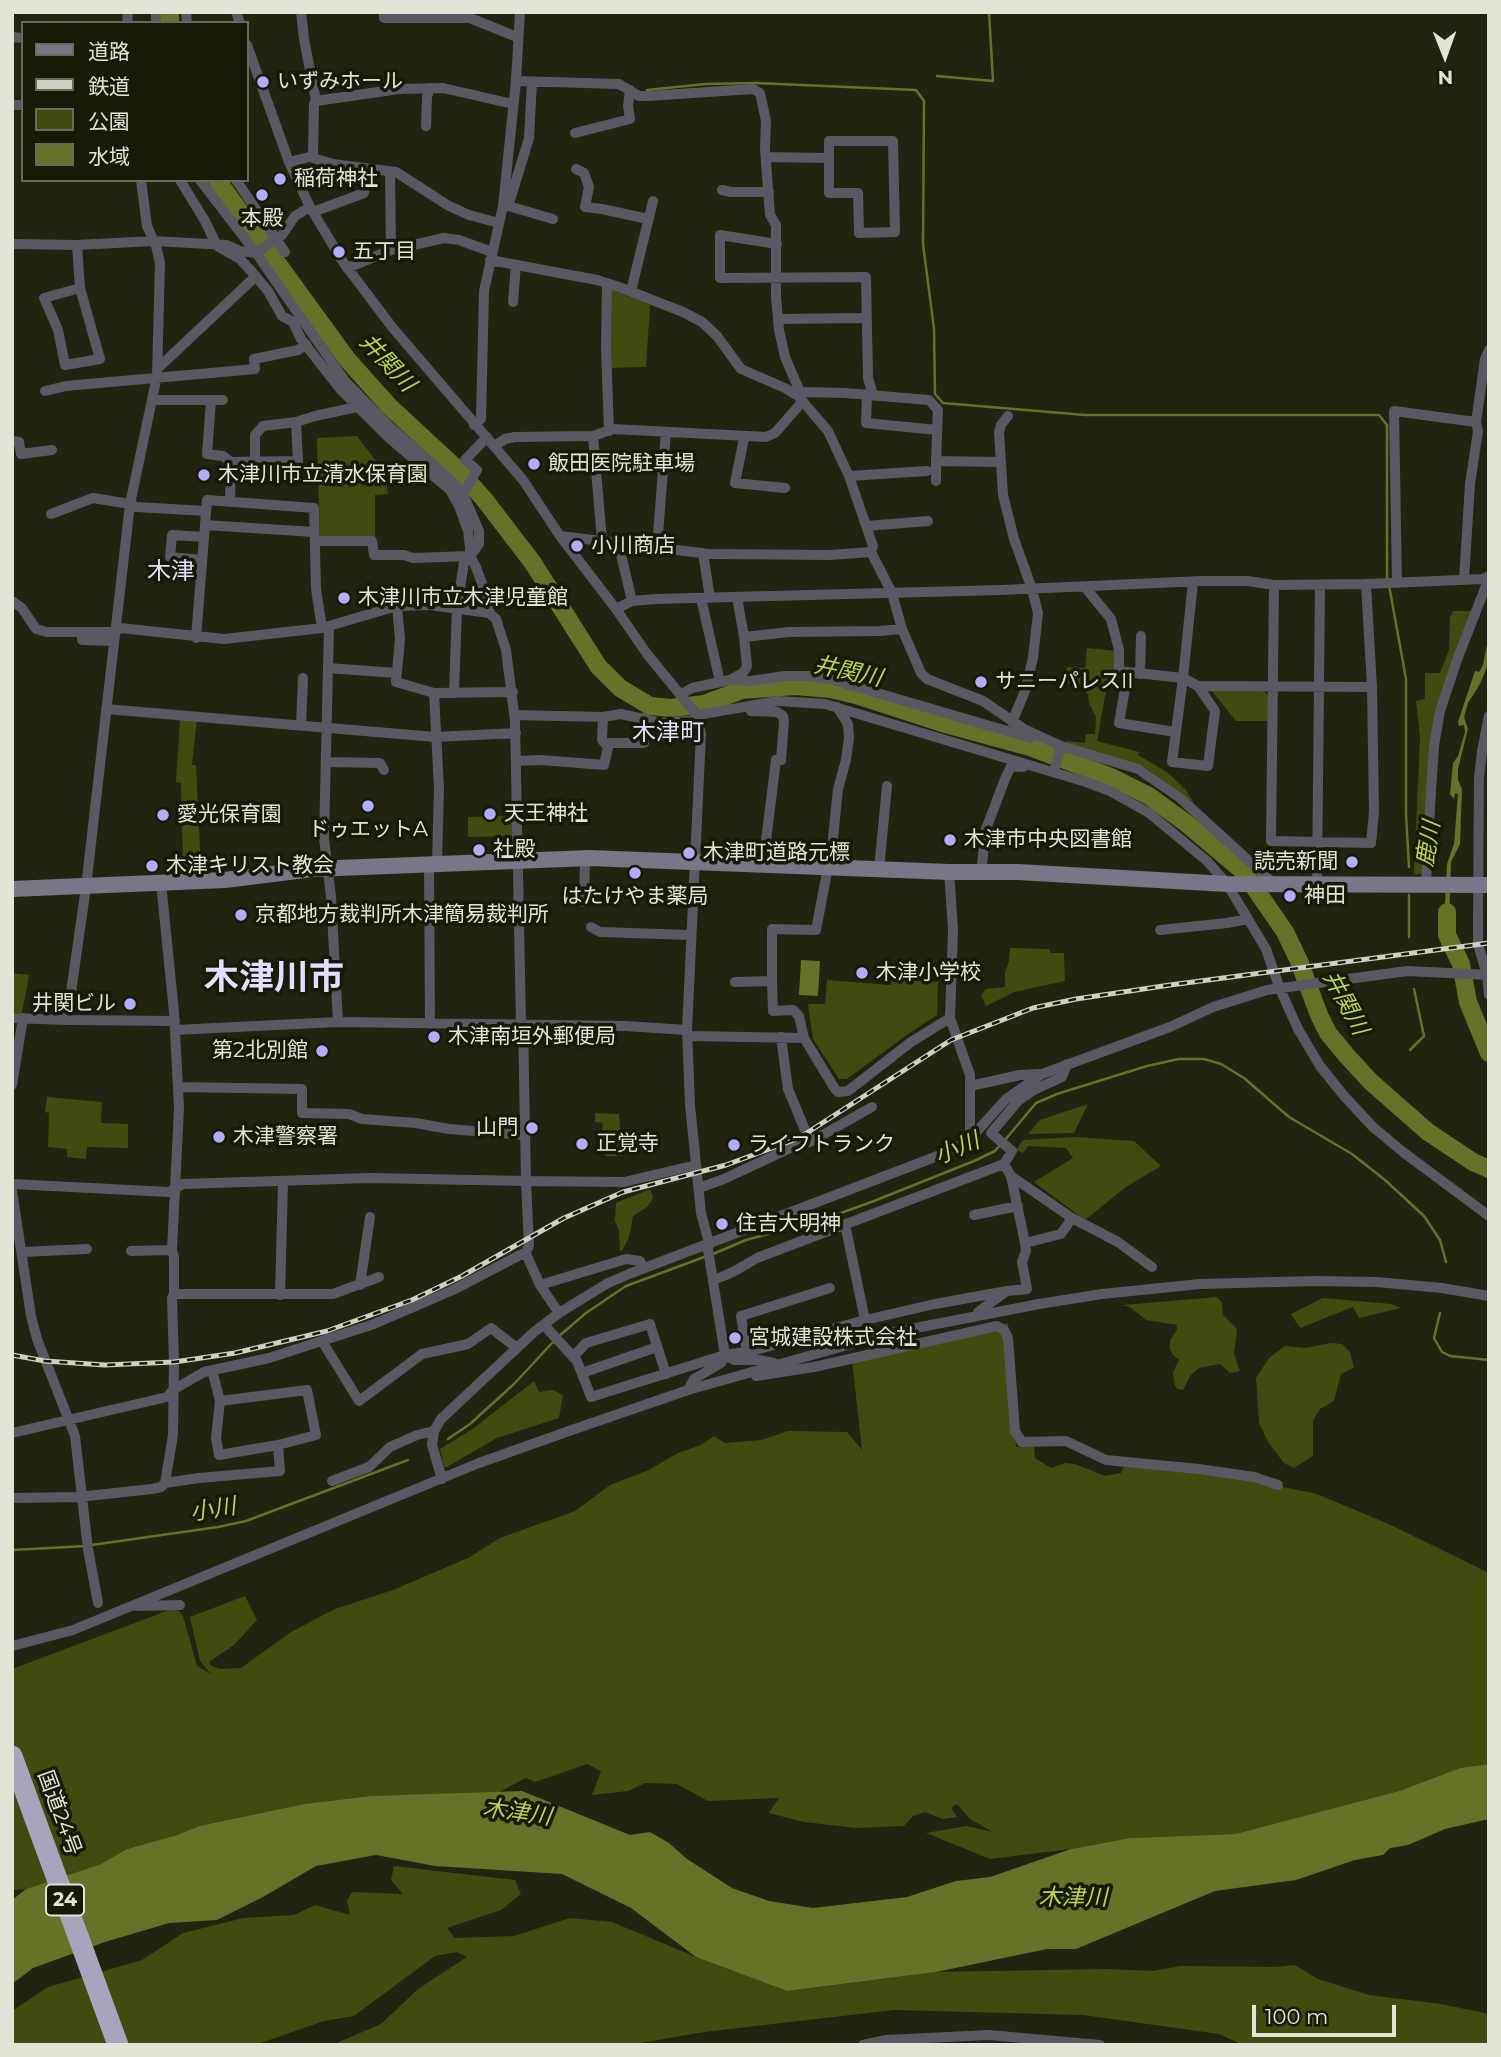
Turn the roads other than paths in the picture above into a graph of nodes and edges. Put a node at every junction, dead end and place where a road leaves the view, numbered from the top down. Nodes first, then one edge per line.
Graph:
1 (302, 12) edge
2 (384, 12) edge
3 (520, 12) edge
4 (517, 37) junction
5 (248, 48) edge
6 (516, 82) junction
7 (532, 82) junction
8 (429, 88) junction
9 (629, 90) junction
10 (316, 101) junction
11 (513, 104) junction
12 (426, 126) dead end
13 (575, 133) dead end
14 (313, 156) junction
15 (766, 157) junction
16 (829, 158) junction
17 (289, 162) junction
18 (367, 169) junction
19 (576, 169) dead end
20 (390, 172) junction
21 (141, 182) edge
22 (181, 182) edge
23 (202, 182) edge
24 (237, 182) edge
25 (722, 190) dead end
26 (769, 192) junction
27 (653, 201) dead end
28 (504, 205) junction
29 (312, 209) junction
30 (553, 219) dead end
31 (648, 219) junction
32 (499, 223) junction
33 (276, 239) junction
34 (153, 241) junction
35 (12, 244) edge
36 (77, 244) junction
37 (776, 244) junction
38 (217, 246) junction
39 (391, 250) junction
40 (257, 252) junction
41 (285, 252) dead end
42 (491, 256) junction
43 (516, 265) junction
44 (347, 268) junction
45 (256, 276) junction
46 (775, 277) junction
47 (273, 279) junction
48 (607, 284) junction
49 (80, 288) junction
50 (631, 291) junction
51 (513, 302) dead end
52 (778, 318) junction
53 (867, 318) junction
54 (293, 322) junction
55 (306, 344) junction
56 (1489, 350) edge
57 (157, 372) junction
58 (45, 391) dead end
59 (870, 395) junction
60 (800, 396) junction
61 (153, 400) junction
62 (211, 400) junction
63 (223, 400) dead end
64 (356, 407) junction
65 (1008, 416) dead end
66 (296, 422) junction
67 (1476, 422) junction
68 (474, 425) junction
69 (937, 430) junction
70 (609, 431) junction
71 (666, 432) junction
72 (593, 436) junction
73 (487, 437) junction
74 (744, 438) junction
75 (12, 441) edge
76 (496, 445) junction
77 (52, 450) dead end
78 (936, 461) junction
79 (231, 462) junction
80 (255, 462) junction
81 (1000, 462) junction
82 (664, 467) junction
83 (595, 469) junction
84 (928, 471) dead end
85 (849, 476) junction
86 (936, 481) dead end
87 (785, 488) dead end
88 (464, 492) junction
89 (230, 501) junction
90 (130, 504) junction
91 (206, 511) junction
92 (51, 514) dead end
93 (928, 521) dead end
94 (205, 525) junction
95 (867, 526) junction
96 (560, 536) junction
97 (204, 537) junction
98 (315, 537) junction
99 (602, 540) junction
100 (618, 542) junction
101 (657, 547) junction
102 (871, 552) junction
103 (703, 553) junction
104 (470, 556) junction
105 (202, 560) junction
106 (1489, 577) edge
107 (1464, 579) junction
108 (1193, 582) junction
109 (1392, 583) junction
110 (1366, 584) junction
111 (1274, 585) junction
112 (1320, 585) junction
113 (1085, 587) junction
114 (1032, 589) junction
115 (892, 593) junction
116 (737, 597) junction
117 (706, 598) junction
118 (12, 601) edge
119 (632, 601) junction
120 (397, 606) junction
121 (457, 608) junction
122 (616, 609) junction
123 (489, 613) junction
124 (326, 627) junction
125 (902, 629) junction
126 (114, 636) junction
127 (1141, 636) dead end
128 (744, 637) junction
129 (195, 638) junction
130 (328, 668) junction
131 (396, 673) junction
132 (1134, 673) junction
133 (303, 678) dead end
134 (1183, 678) junction
135 (725, 681) junction
136 (1198, 686) junction
137 (1273, 687) junction
138 (1320, 687) junction
139 (1371, 687) junction
140 (513, 692) junction
141 (434, 693) junction
142 (454, 693) junction
143 (682, 696) junction
144 (837, 707) junction
145 (106, 709) junction
146 (712, 712) junction
147 (514, 715) junction
148 (696, 716) junction
149 (1489, 716) edge
150 (603, 717) junction
151 (644, 718) junction
152 (1012, 722) junction
153 (301, 725) junction
154 (327, 727) junction
155 (1175, 732) junction
156 (516, 733) junction
157 (435, 737) junction
158 (608, 747) junction
159 (1061, 747) junction
160 (517, 761) junction
161 (326, 762) junction
162 (384, 770) dead end
163 (1054, 771) junction
164 (887, 786) dead end
165 (1318, 842) junction
166 (585, 858) junction
167 (517, 860) junction
168 (695, 863) junction
169 (433, 864) junction
170 (763, 865) junction
171 (829, 867) junction
172 (327, 869) junction
173 (879, 869) junction
174 (949, 872) junction
175 (981, 872) junction
176 (161, 883) junction
177 (1267, 883) junction
178 (1317, 883) junction
179 (1229, 884) junction
180 (1429, 884) junction
181 (1480, 885) edge
182 (86, 887) junction
183 (12, 889) edge
184 (584, 902) dead end
185 (1248, 919) junction
186 (591, 927) dead end
187 (1160, 930) dead end
188 (690, 935) junction
189 (1485, 975) edge
190 (772, 981) junction
191 (736, 982) dead end
192 (1284, 988) junction
193 (1489, 995) edge
194 (18, 1018) edge
195 (950, 1018) junction
196 (67, 1020) junction
197 (338, 1022) junction
198 (430, 1024) junction
199 (522, 1024) junction
200 (175, 1026) junction
201 (687, 1033) junction
202 (781, 1037) junction
203 (804, 1038) junction
204 (1067, 1064) junction
205 (1042, 1074) junction
206 (12, 1085) edge
207 (971, 1086) junction
208 (178, 1087) junction
209 (872, 1107) dead end
210 (524, 1135) junction
211 (970, 1139) junction
212 (810, 1142) junction
213 (1004, 1164) junction
214 (696, 1165) junction
215 (1011, 1176) junction
216 (526, 1181) junction
217 (283, 1182) junction
218 (12, 1184) edge
219 (699, 1188) junction
220 (176, 1189) junction
221 (12, 1191) edge
222 (1018, 1206) junction
223 (974, 1216) dead end
224 (1489, 1216) edge
225 (370, 1217) dead end
226 (1072, 1218) junction
227 (845, 1224) junction
228 (1025, 1243) junction
229 (709, 1246) junction
230 (87, 1249) dead end
231 (172, 1250) junction
232 (131, 1251) dead end
233 (22, 1252) junction
234 (525, 1254) junction
235 (1152, 1266) dead end
236 (643, 1268) junction
237 (713, 1276) junction
238 (379, 1277) dead end
239 (360, 1285) junction
240 (540, 1286) junction
241 (830, 1288) dead end
242 (1007, 1291) junction
243 (174, 1294) junction
244 (280, 1295) junction
245 (1489, 1296) edge
246 (559, 1313) junction
247 (973, 1315) junction
248 (865, 1320) junction
249 (544, 1325) junction
250 (322, 1341) junction
251 (517, 1348) junction
252 (657, 1348) junction
253 (747, 1352) junction
254 (570, 1353) junction
255 (725, 1355) junction
256 (777, 1364) junction
257 (212, 1370) junction
258 (582, 1373) junction
259 (666, 1374) junction
260 (733, 1377) junction
261 (173, 1390) junction
262 (688, 1390) junction
263 (220, 1401) junction
264 (69, 1418) junction
265 (434, 1431) junction
266 (12, 1433) edge
267 (278, 1445) junction
268 (442, 1479) junction
269 (332, 1481) dead end
270 (165, 1483) junction
271 (1278, 1485) dead end
272 (82, 1496) junction
273 (12, 1498) edge
274 (98, 1603) dead end
275 (180, 1605) dead end
276 (130, 1606) junction
277 (12, 1646) edge
278 (12, 1756) edge
279 (117, 2045) edge
280 (863, 2045) edge
281 (1100, 2045) edge

1 - 10 street
2 - 4 street
3 - 4 street
4 - 6 street
5 - 17 street
6 - 7 street
6 - 11 street
7 - 9 street
7 - 28 street
8 - 10 street
8 - 11 street
8 - 12 street
9 - 13 street
9 - 15 street
10 - 14 street
11 - 28 street
14 - 17 street
14 - 18 street
15 - 16 street
15 - 26 street
16 - 16 street
17 - 29 street
18 - 20 street
18 - 29 street
19 - 31 street
20 - 32 street
20 - 39 street
21 - 34 street
22 - 38 street
23 - 40 street
24 - 33 street
25 - 26 street
26 - 37 street
27 - 31 street
28 - 30 street
28 - 32 street
29 - 33 street
29 - 44 street
31 - 50 street
32 - 42 street
33 - 40 street
33 - 41 street
34 - 36 street
34 - 38 street
34 - 57 street
35 - 36 street
36 - 49 street
37 - 46 street
37 - 46 street
38 - 40 street
38 - 45 street
39 - 42 street
39 - 44 street
40 - 47 street
42 - 43 street
42 - 68 street
43 - 48 street
43 - 51 street
44 - 68 street
45 - 54 street
45 - 57 street
46 - 52 street
46 - 53 street
47 - 54 street
47 - 88 street
48 - 50 street
48 - 70 street
49 - 49 street
50 - 60 street
52 - 53 street
52 - 60 street
53 - 59 street
54 - 55 street
55 - 57 street
55 - 64 street
56 - 67 street
57 - 58 street
57 - 61 street
59 - 60 street
59 - 69 street
59 - 69 street
60 - 74 street
60 - 85 street
61 - 62 street
61 - 90 street
62 - 63 street
62 - 79 street
64 - 66 street
64 - 104 street
65 - 81 street
66 - 80 street
66 - 80 street
67 - 107 street
67 - 109 street
68 - 73 street
69 - 78 street
70 - 71 street
70 - 72 street
71 - 74 street
71 - 82 street
72 - 76 street
72 - 83 street
73 - 76 street
73 - 88 street
74 - 87 street
75 - 77 street
76 - 96 street
78 - 81 street
78 - 86 street
79 - 80 street
79 - 89 street
81 - 114 street
82 - 83 street
82 - 101 street
83 - 99 street
84 - 85 street
85 - 95 street
88 - 104 street
89 - 91 street
89 - 98 street
90 - 91 street
90 - 92 street
90 - 126 street
91 - 94 street
93 - 95 street
94 - 97 street
94 - 98 street
95 - 102 street
96 - 99 street
96 - 122 street
97 - 105 street
97 - 105 street
98 - 104 street
98 - 124 street
99 - 100 street
100 - 101 street
100 - 119 street
101 - 103 street
102 - 103 street
102 - 115 street
103 - 117 street
104 - 121 street
104 - 123 street
105 - 129 street
106 - 107 street
106 - 180 street
107 - 109 street
108 - 111 street
108 - 113 street
108 - 134 street
109 - 110 street
110 - 112 street
110 - 139 street
111 - 112 street
111 - 137 street
112 - 138 street
113 - 114 street
113 - 132 street
114 - 115 street
114 - 152 street
115 - 116 street
115 - 125 street
116 - 117 street
116 - 128 street
117 - 119 street
117 - 135 street
118 - 126 street
119 - 122 street
120 - 121 street
120 - 124 street
120 - 131 street
121 - 123 street
121 - 142 street
122 - 143 street
123 - 140 street
124 - 129 street
124 - 130 street
125 - 128 street
125 - 152 street
126 - 129 street
126 - 145 street
127 - 132 street
128 - 135 street
130 - 131 street
130 - 154 street
131 - 141 street
132 - 134 street
132 - 155 street
133 - 153 street
134 - 136 street
134 - 155 street
135 - 143 street
135 - 159 street
136 - 137 street
136 - 155 street
137 - 138 street
137 - 165 street
138 - 139 street
138 - 165 street
139 - 165 street
140 - 142 street
140 - 147 street
141 - 142 street
141 - 157 street
143 - 148 street
144 - 146 street
144 - 163 street
144 - 171 street
145 - 153 street
145 - 182 street
146 - 148 street
146 - 170 street
147 - 150 street
147 - 156 street
148 - 151 street
148 - 168 street
149 - 181 street
150 - 151 street
150 - 158 street
151 - 158 street
152 - 159 street
153 - 154 street
154 - 157 street
154 - 161 street
156 - 157 street
156 - 160 street
157 - 169 street
158 - 160 street
159 - 163 street
159 - 177 street
160 - 167 street
161 - 162 street
161 - 172 street
163 - 175 street
163 - 179 street
164 - 173 street
165 - 178 street
166 - 167 street
166 - 168 street
166 - 184 street
167 - 169 street
167 - 199 street
168 - 170 street
168 - 188 street
169 - 172 street
169 - 198 street
170 - 171 street
171 - 173 street
171 - 190 street
172 - 176 street
172 - 197 street
173 - 174 street
174 - 175 street
174 - 195 street
175 - 179 street
176 - 182 street
176 - 200 street
177 - 178 street
177 - 179 street
178 - 180 street
179 - 185 street
180 - 181 street
181 - 189 street
182 - 183 street
182 - 196 street
185 - 187 street
185 - 192 street
186 - 188 street
188 - 201 street
189 - 192 street
189 - 193 street
190 - 191 street
190 - 203 street
192 - 204 street
192 - 224 street
194 - 196 street
194 - 206 street
195 - 203 street
195 - 207 street
196 - 200 street
197 - 198 street
197 - 200 street
198 - 199 street
199 - 201 street
199 - 210 street
200 - 208 street
201 - 202 street
201 - 214 street
202 - 203 street
202 - 212 street
204 - 205 street
204 - 213 street
205 - 207 street
205 - 211 street
207 - 211 street
208 - 210 street
208 - 220 street
209 - 212 street
210 - 216 street
211 - 229 street
212 - 219 street
213 - 215 street
213 - 227 street
214 - 216 street
214 - 219 street
215 - 222 street
215 - 226 street
216 - 217 street
216 - 234 street
217 - 220 street
217 - 244 street
218 - 220 street
219 - 229 street
220 - 231 street
221 - 233 street
222 - 223 street
222 - 228 street
225 - 239 street
226 - 228 street
226 - 235 street
227 - 237 street
227 - 248 street
228 - 242 street
229 - 236 street
229 - 237 street
230 - 233 street
231 - 232 street
231 - 243 street
233 - 264 street
234 - 240 street
234 - 250 street
236 - 240 street
236 - 246 street
237 - 255 street
238 - 239 street
239 - 244 street
240 - 246 street
241 - 253 street
242 - 247 street
242 - 248 street
243 - 244 street
243 - 261 street
245 - 247 street
246 - 249 street
247 - 256 street
248 - 253 street
249 - 251 street
249 - 254 street
250 - 251 street
250 - 257 street
251 - 265 street
252 - 254 street
252 - 258 street
252 - 259 street
253 - 255 street
254 - 258 street
255 - 256 street
255 - 259 street
255 - 262 street
256 - 260 street
257 - 261 street
257 - 263 street
258 - 259 street
260 - 262 street
260 - 271 street
261 - 264 street
261 - 270 street
262 - 268 street
263 - 267 street
263 - 267 street
264 - 266 street
264 - 272 street
265 - 268 street
265 - 269 street
267 - 270 street
268 - 276 street
270 - 272 street
272 - 273 street
272 - 274 street
275 - 276 street
276 - 277 street
278 - 279 highway, 国道24号 / 24
280 - 281 street

